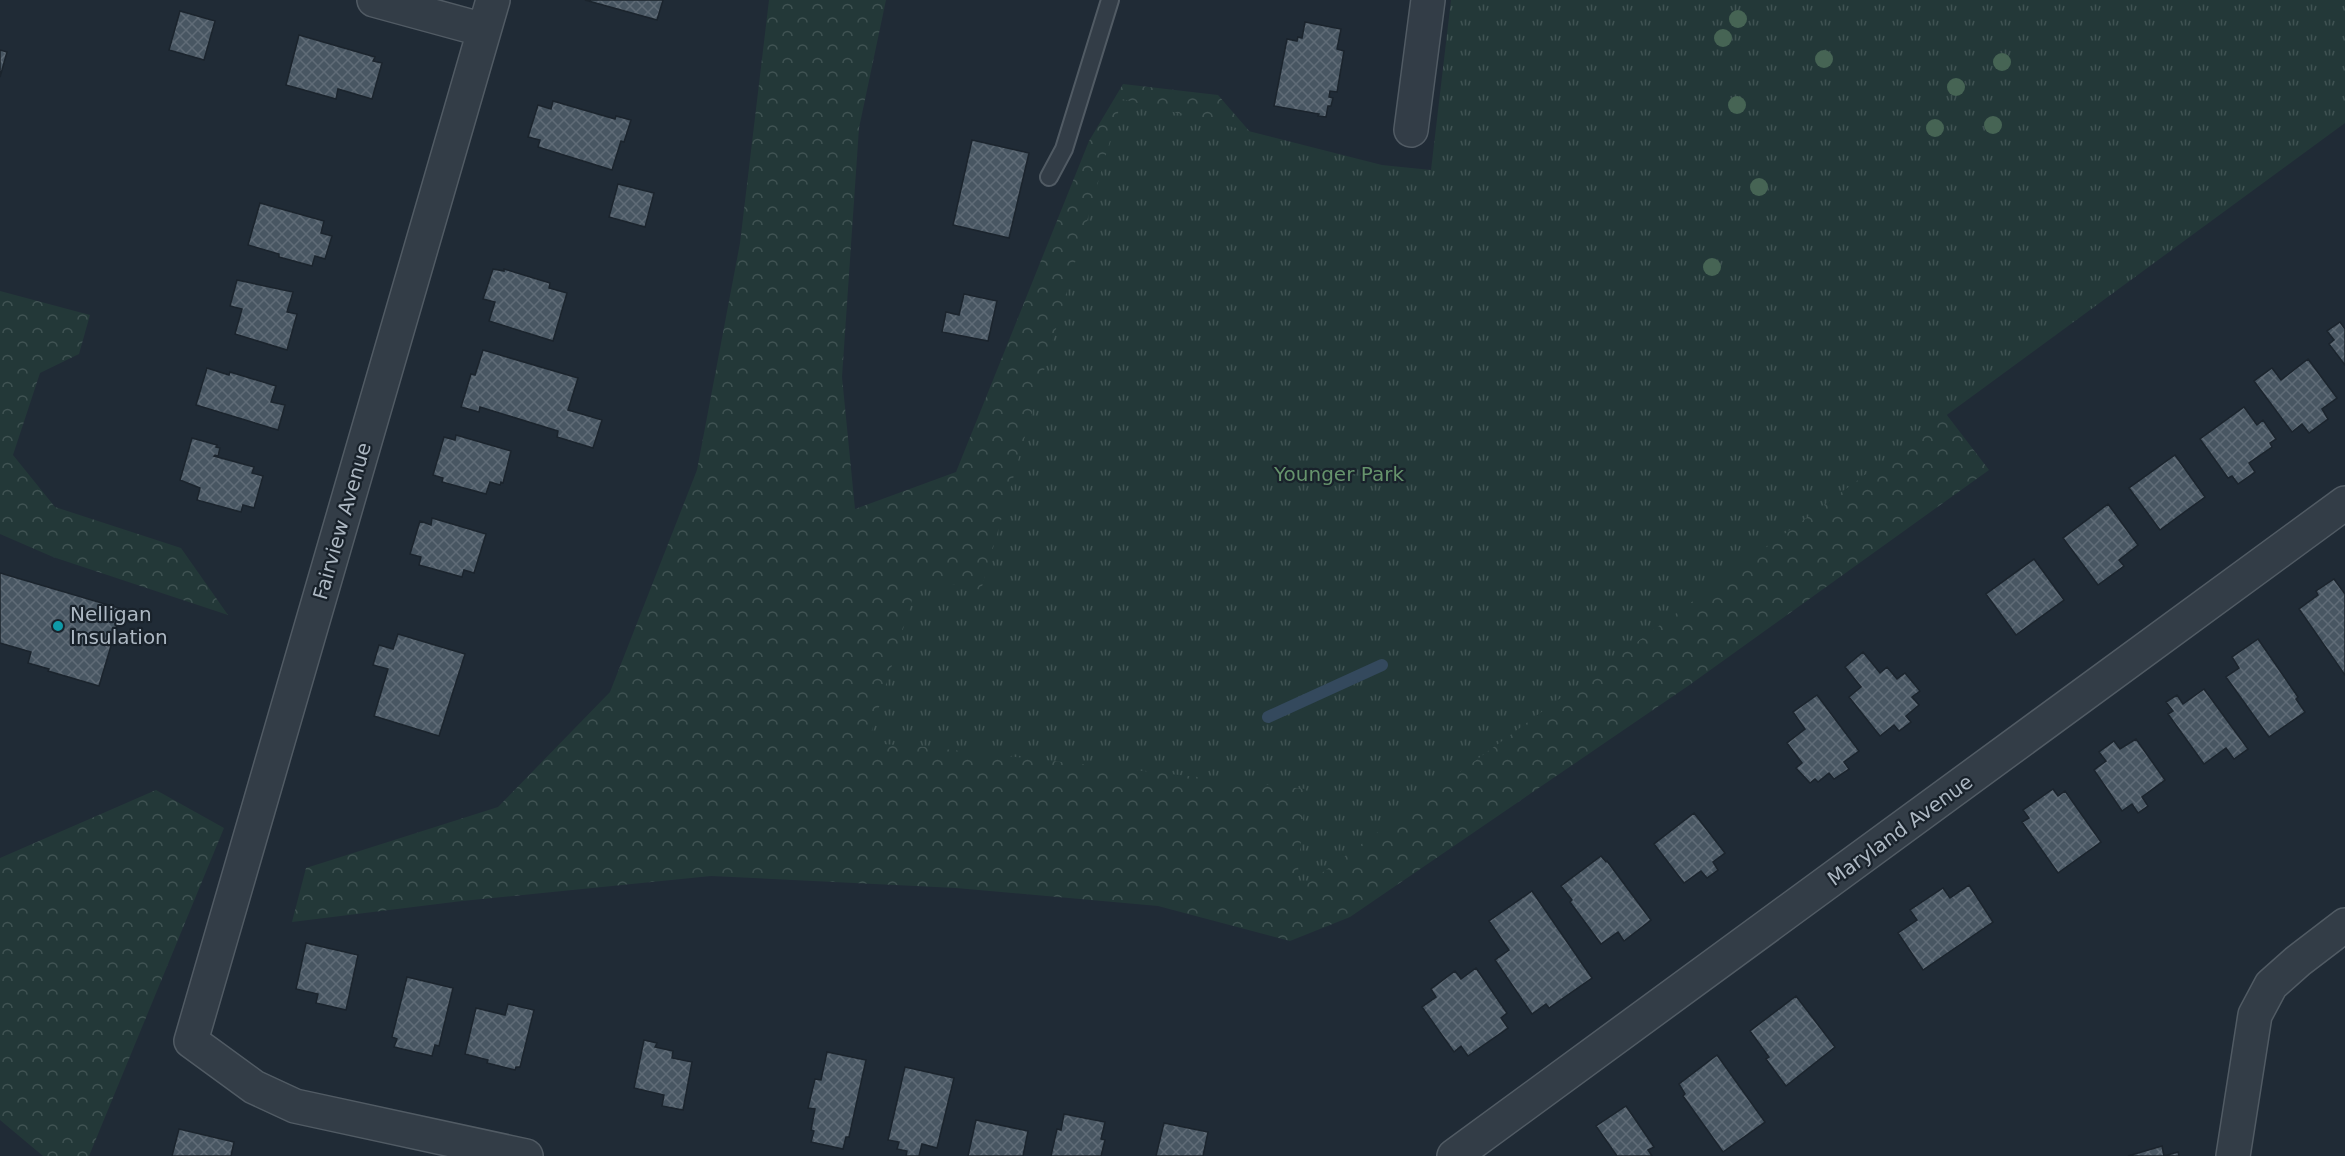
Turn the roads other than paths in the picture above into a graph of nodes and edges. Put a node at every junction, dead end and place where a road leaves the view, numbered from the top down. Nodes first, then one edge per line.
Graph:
1 (374, 0) edge
2 (1110, 0) edge
3 (1428, 0) edge
4 (488, 15) edge
5 (1411, 130) dead end
6 (1049, 177) dead end
7 (2345, 503) edge
8 (2345, 926) edge
9 (526, 1156) edge
10 (1454, 1156) edge
11 (2233, 1156) edge

1 - 4 street
2 - 6 lane
3 - 5 street
4 - 9 street, Fairview Avenue
7 - 10 street, Maryland Avenue
8 - 11 street

